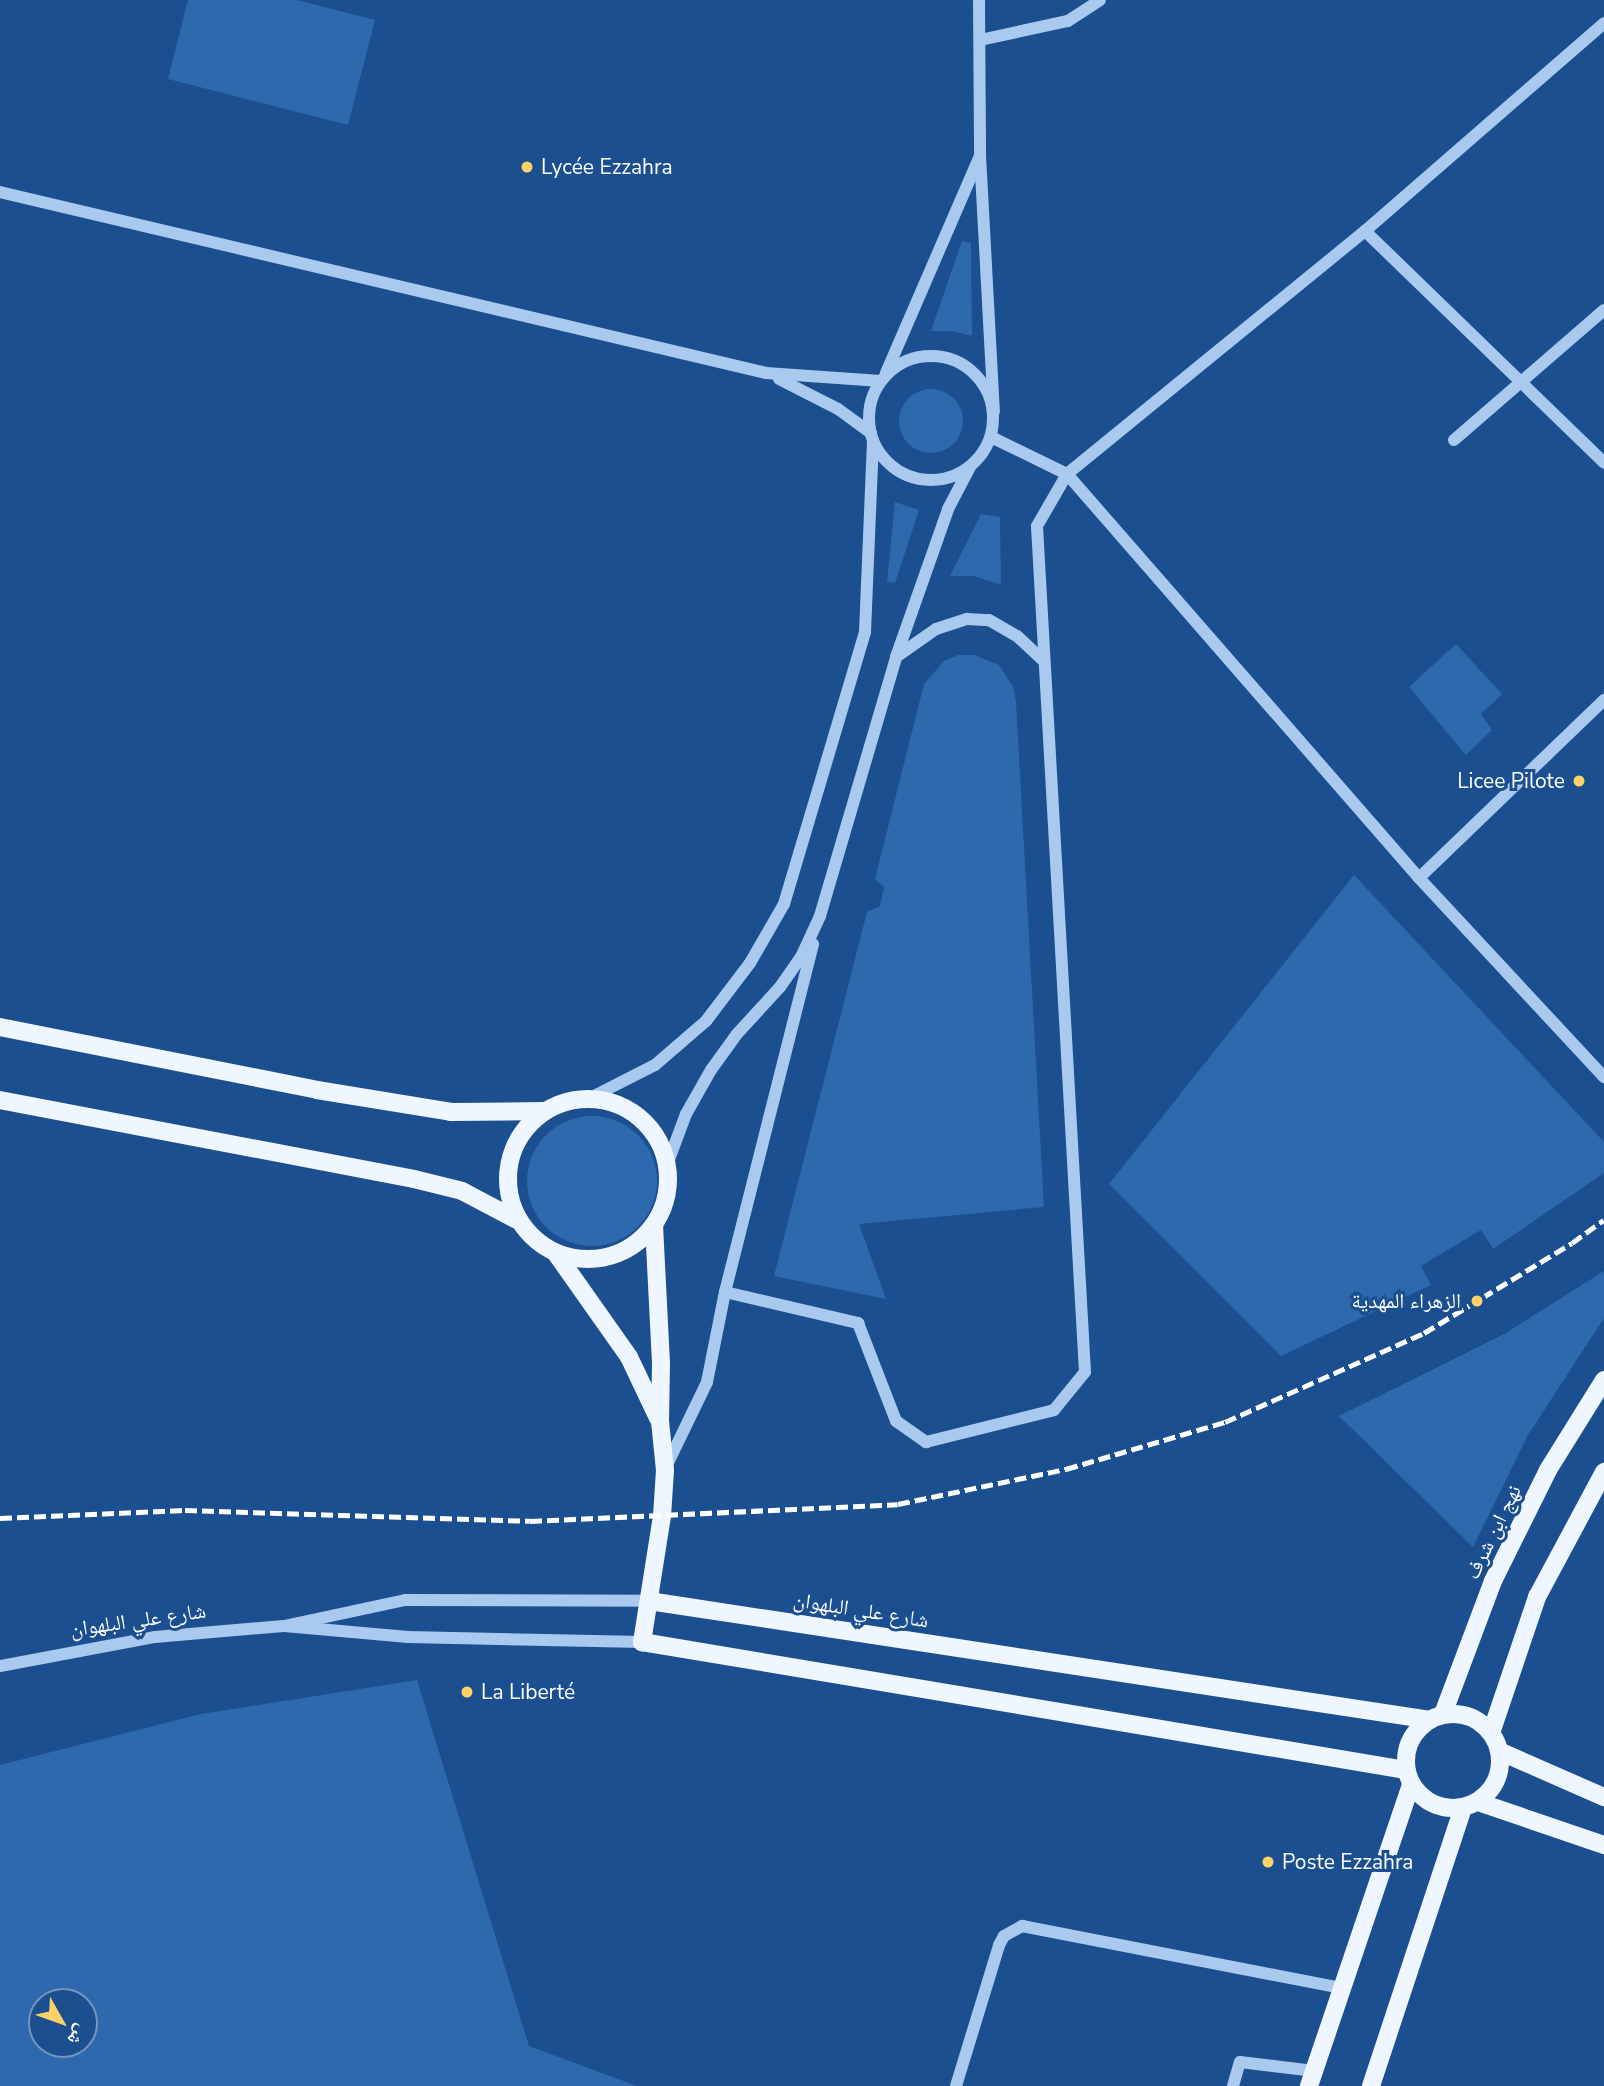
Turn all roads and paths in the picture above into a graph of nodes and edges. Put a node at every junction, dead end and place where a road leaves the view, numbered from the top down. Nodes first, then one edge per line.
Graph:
1 (979, 0) edge
2 (1100, 0) edge
3 (1604, 23) edge
4 (980, 40) junction
5 (981, 155) junction
6 (0, 192) edge
7 (1365, 231) junction
8 (1604, 310) edge
9 (766, 373) junction
10 (883, 379) junction
11 (1522, 382) junction
12 (994, 412) junction
13 (872, 437) junction
14 (991, 437) junction
15 (1454, 440) dead end
16 (1604, 463) edge
17 (970, 467) junction
18 (1067, 474) junction
19 (896, 657) junction
20 (1042, 660) junction
21 (1604, 700) edge
22 (1419, 878) junction
23 (820, 916) junction
24 (0, 1027) edge
25 (1604, 1077) edge
26 (590, 1098) junction
27 (0, 1100) edge
28 (545, 1111) junction
29 (667, 1165) junction
30 (519, 1221) junction
31 (654, 1225) junction
32 (555, 1252) junction
33 (725, 1292) junction
34 (1604, 1380) edge
35 (660, 1421) junction
36 (665, 1470) junction
37 (1604, 1472) edge
38 (649, 1601) junction
39 (284, 1626) junction
40 (642, 1642) junction
41 (0, 1667) edge
42 (1436, 1717) junction
43 (1491, 1733) junction
44 (1499, 1751) junction
45 (1408, 1777) junction
46 (1604, 1797) edge
47 (1470, 1805) junction
48 (1604, 1845) edge
49 (1342, 1988) junction
50 (1311, 2079) edge
51 (956, 2086) edge
52 (1233, 2086) edge
53 (1371, 2086) edge

1 - 4 street
2 - 4 street
3 - 7 street
4 - 5 street
5 - 10 street
5 - 12 street
6 - 9 street
7 - 11 street
7 - 18 street
8 - 11 street
9 - 10 street
9 - 13 street
10 - 12 street
10 - 13 street
11 - 15 street
11 - 16 street
12 - 14 street
13 - 17 street
13 - 26 street
14 - 17 street
14 - 18 street
17 - 19 street
18 - 20 street
18 - 22 street
19 - 20 street
19 - 23 street
20 - 33 street
21 - 22 street
22 - 25 street
23 - 29 street
23 - 33 street
24 - 28 main road
26 - 28 main road
26 - 29 main road
27 - 30 main road
28 - 30 main road
29 - 31 main road
30 - 32 main road
31 - 32 main road
31 - 35 main road
32 - 35 main road
33 - 36 street
34 - 42 main road, نهج ابن شرف
35 - 36 main road
36 - 38 main road
37 - 43 main road
38 - 39 street, شارع علي البلهوان
38 - 40 main road
38 - 42 main road, شارع علي البلهوان
39 - 40 street, شارع علي البلهوان
39 - 41 street, شارع علي البلهوان
40 - 45 main road, شارع علي البلهوان
42 - 43 main road
42 - 45 main road
43 - 44 main road
44 - 46 main road
44 - 47 main road
45 - 47 main road
45 - 49 main road
47 - 48 main road
47 - 53 main road
49 - 50 main road
49 - 51 street
50 - 52 street

